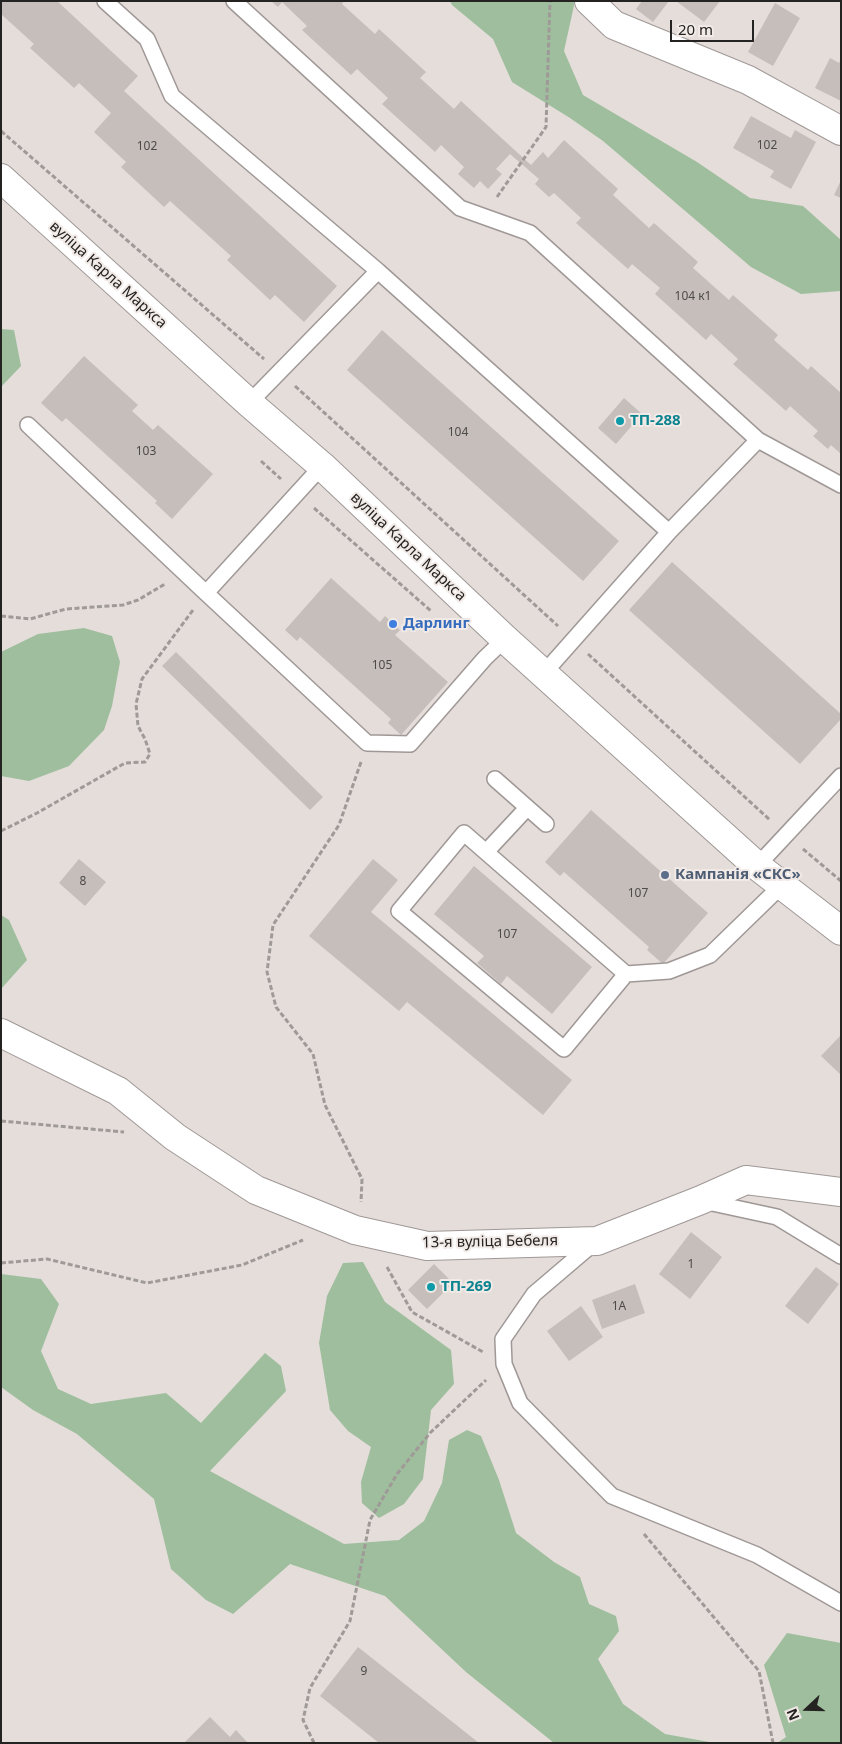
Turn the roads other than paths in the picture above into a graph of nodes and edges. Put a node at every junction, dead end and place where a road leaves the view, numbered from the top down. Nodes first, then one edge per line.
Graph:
1 (105, 1) edge
2 (234, 1) edge
3 (590, 1) edge
4 (841, 131) edge
5 (1, 178) edge
6 (378, 271) junction
7 (249, 403) junction
8 (28, 425) dead end
9 (758, 440) junction
10 (322, 466) junction
11 (841, 485) edge
12 (669, 532) junction
13 (206, 593) junction
14 (504, 639) junction
15 (544, 673) junction
16 (841, 776) edge
17 (494, 779) dead end
18 (527, 808) junction
19 (546, 824) dead end
20 (486, 852) junction
21 (757, 866) junction
22 (781, 886) junction
23 (841, 931) edge
24 (626, 974) junction
25 (1, 1033) edge
26 (841, 1192) edge
27 (700, 1200) junction
28 (596, 1241) junction
29 (841, 1256) edge
30 (841, 1603) edge

1 - 6 lane
2 - 9 lane
3 - 4 street
5 - 7 street, вуліца Карла Маркса
6 - 7 lane
6 - 12 lane
7 - 10 street, вуліца Карла Маркса
8 - 13 lane
9 - 11 lane
9 - 12 lane
10 - 13 lane
10 - 14 street, вуліца Карла Маркса
12 - 15 lane
13 - 14 lane
14 - 15 street, вуліца Карла Маркса
15 - 21 street, вуліца Карла Маркса
16 - 21 lane
17 - 18 lane
18 - 19 lane
18 - 20 lane
20 - 24 lane
20 - 24 lane
21 - 22 street, вуліца Карла Маркса
22 - 23 street, вуліца Карла Маркса
22 - 24 lane
25 - 28 street, 13-я вуліца Бебеля
26 - 27 street, 13-я вуліца Бебеля
27 - 28 street, 13-я вуліца Бебеля
27 - 29 lane
28 - 30 lane

